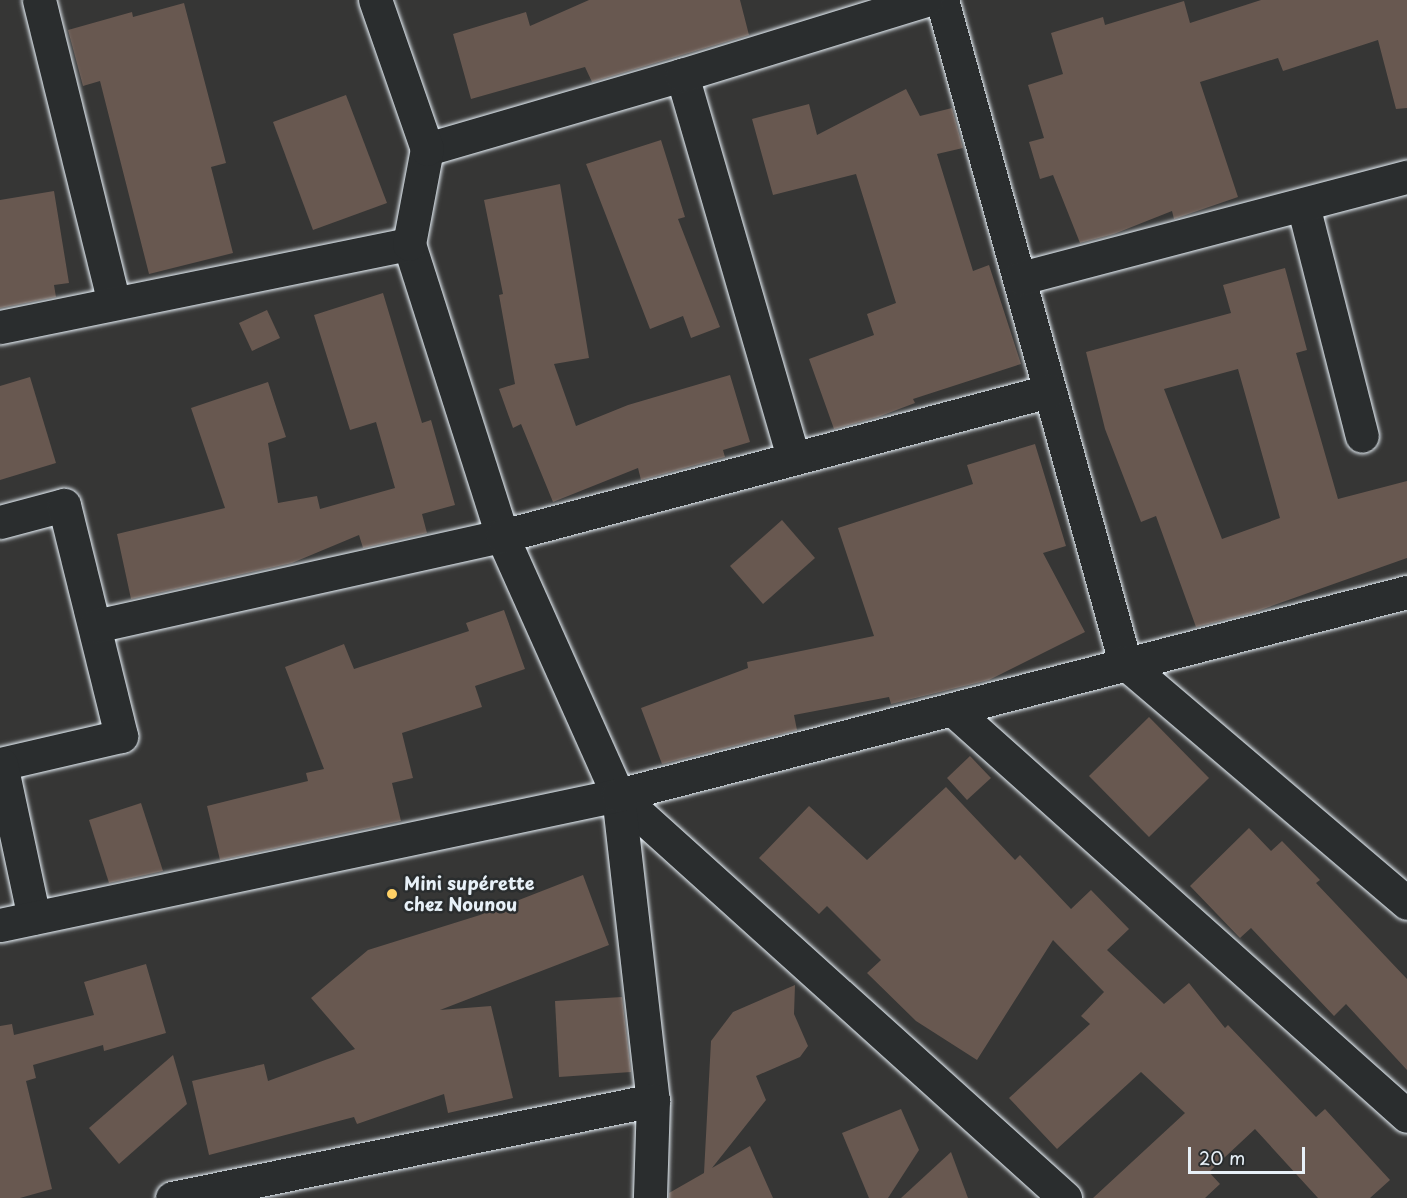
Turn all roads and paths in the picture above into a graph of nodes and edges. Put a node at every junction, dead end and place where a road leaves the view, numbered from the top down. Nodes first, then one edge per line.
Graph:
1 (39, 0) edge
2 (375, 0) edge
3 (926, 0) edge
4 (942, 0) edge
5 (682, 75) junction
6 (427, 149) junction
7 (1407, 177) edge
8 (1303, 205) junction
9 (409, 244) junction
10 (1021, 278) junction
11 (114, 303) junction
12 (0, 327) edge
13 (1049, 392) junction
14 (1362, 436) dead end
15 (793, 458) junction
16 (0, 522) edge
17 (502, 536) junction
18 (1407, 592) edge
19 (95, 626) junction
20 (1125, 663) junction
21 (952, 709) junction
22 (0, 764) edge
23 (618, 795) junction
24 (1407, 903) edge
25 (34, 918) junction
26 (0, 926) edge
27 (653, 1100) junction
28 (1407, 1116) edge
29 (172, 1198) edge
30 (650, 1198) edge
31 (1065, 1198) edge

1 - 11 street
2 - 6 street
3 - 5 street
4 - 10 street
5 - 6 street
5 - 15 street
6 - 9 street
7 - 8 street
8 - 10 street
8 - 14 street
9 - 11 street
9 - 17 street
10 - 13 street
11 - 12 street
13 - 15 street
13 - 20 street
15 - 17 street
16 - 19 street
17 - 19 street
17 - 23 street
18 - 20 street
19 - 22 street
20 - 21 street
20 - 24 street
21 - 23 street
21 - 28 street
22 - 25 street
23 - 25 street
23 - 27 street
23 - 31 street
25 - 26 street
27 - 29 street
27 - 30 street

